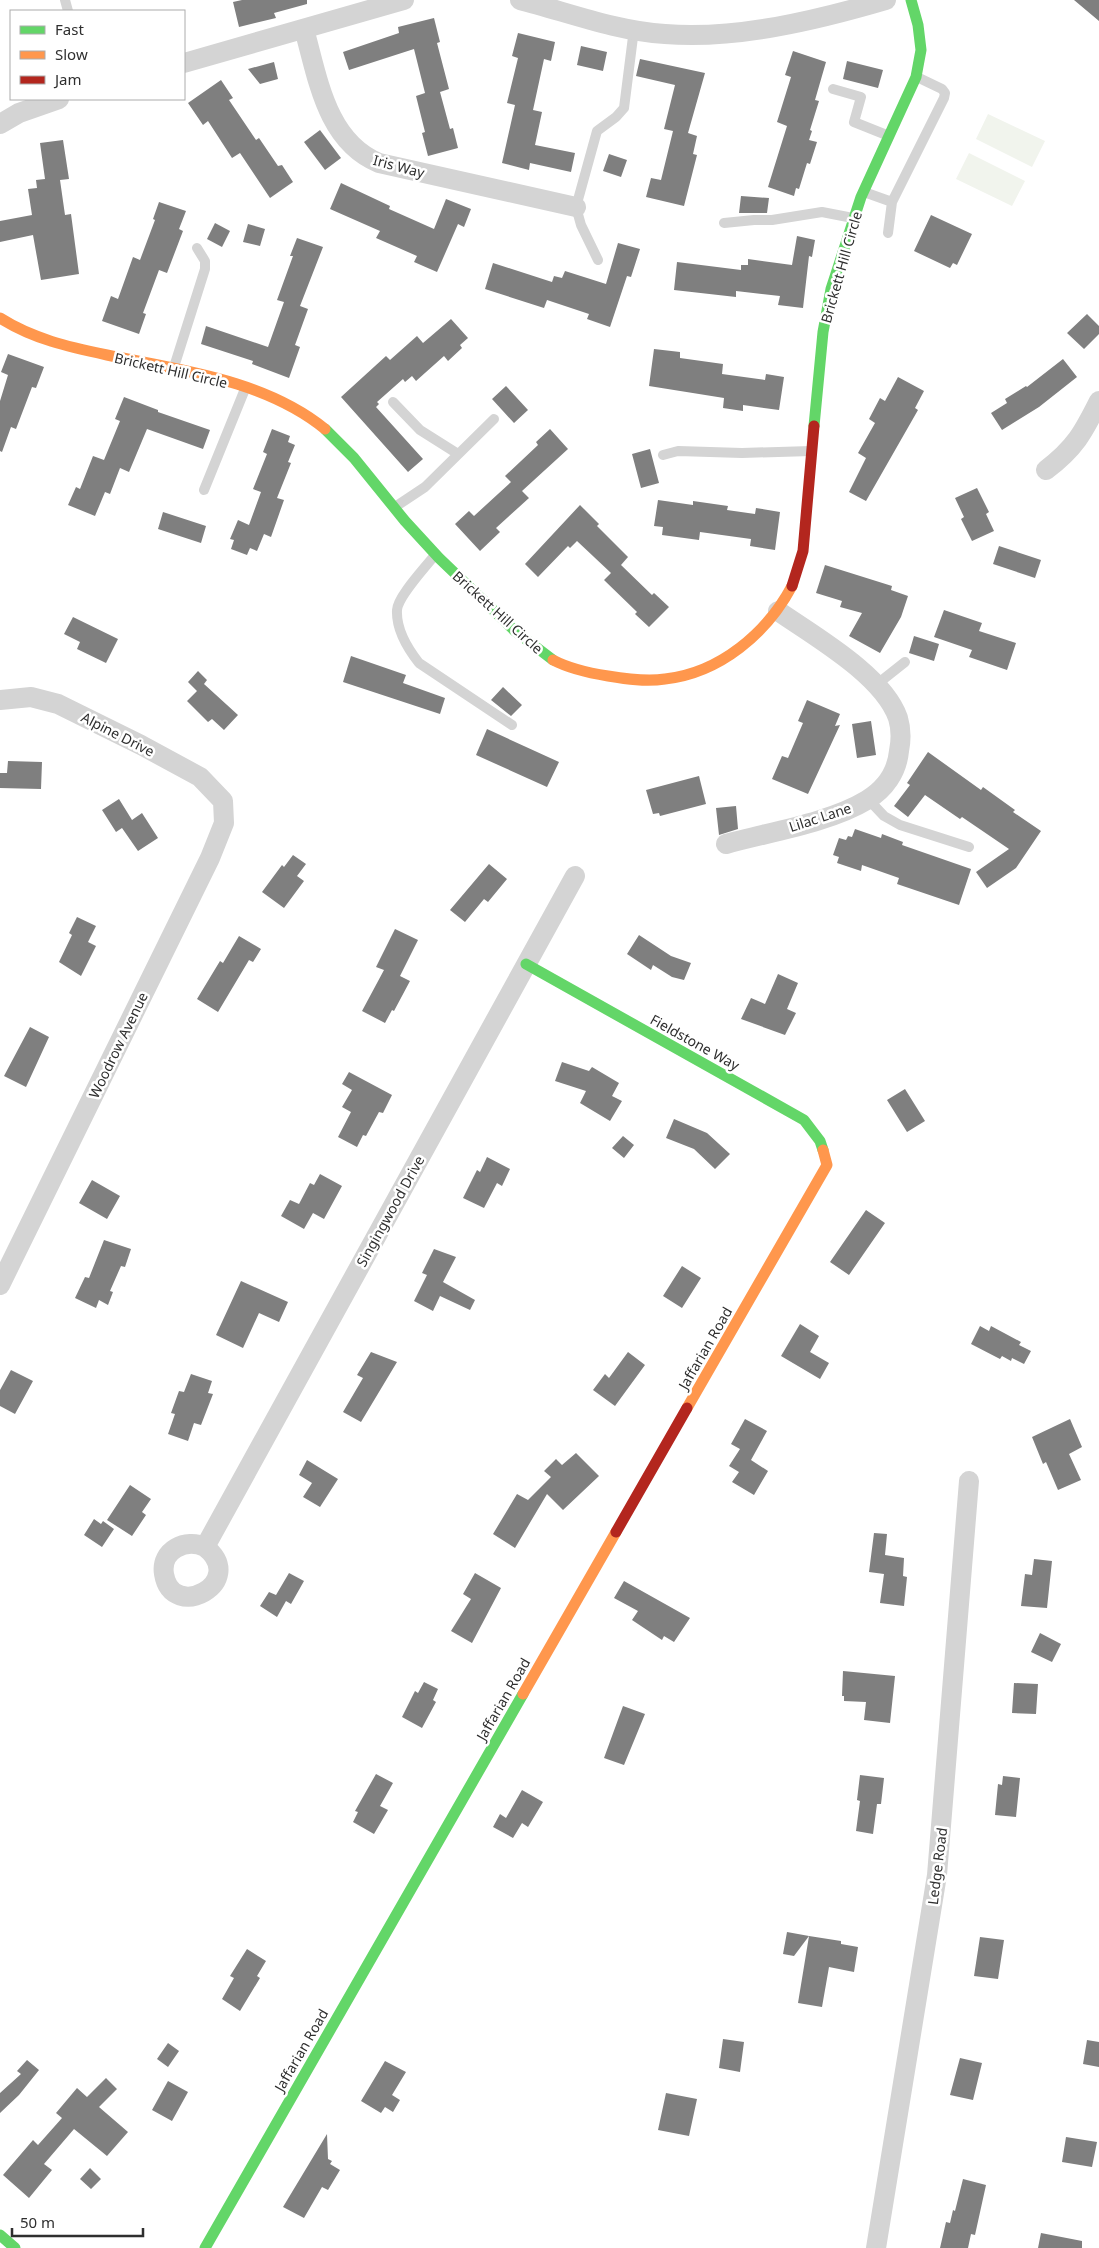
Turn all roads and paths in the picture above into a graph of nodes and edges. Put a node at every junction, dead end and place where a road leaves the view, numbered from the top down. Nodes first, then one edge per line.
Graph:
1 (404, 0) edge
2 (520, 0) edge
3 (886, 0) edge
4 (911, 0) edge
5 (304, 29) junction
6 (634, 29) junction
7 (185, 63) edge
8 (916, 77) junction
9 (833, 89) dead end
10 (56, 100) edge
11 (0, 124) edge
12 (889, 136) junction
13 (863, 192) junction
14 (892, 202) junction
15 (576, 206) junction
16 (854, 218) junction
17 (724, 223) dead end
18 (888, 233) dead end
19 (197, 248) dead end
20 (598, 260) dead end
21 (0, 318) edge
22 (173, 370) junction
23 (246, 388) junction
24 (1099, 401) edge
25 (393, 402) dead end
26 (494, 418) dead end
27 (812, 451) junction
28 (458, 454) junction
29 (663, 455) dead end
30 (1046, 470) dead end
31 (204, 490) dead end
32 (394, 508) junction
33 (436, 554) junction
34 (778, 610) junction
35 (905, 662) dead end
36 (876, 685) junction
37 (0, 700) edge
38 (512, 725) dead end
39 (868, 799) junction
40 (223, 801) joint
41 (726, 844) dead end
42 (969, 847) dead end
43 (575, 876) dead end
44 (526, 964) junction
45 (827, 1166) joint
46 (0, 1285) edge
47 (969, 1480) dead end
48 (205, 1547) dead end
49 (0, 2235) edge
50 (15, 2248) edge
51 (205, 2248) edge
52 (876, 2248) edge

1 - 5 street
2 - 6 street
3 - 6 street
4 - 8 main road, Brickett Hill Circle
5 - 7 street
5 - 15 street, Iris Way
6 - 15 lane
8 - 12 main road, Brickett Hill Circle
8 - 14 lane
9 - 12 lane
10 - 11 street
12 - 13 main road, Brickett Hill Circle
13 - 14 lane
13 - 16 main road, Brickett Hill Circle
14 - 18 lane
15 - 20 lane
16 - 17 lane
16 - 27 main road, Brickett Hill Circle
19 - 22 lane
21 - 22 main road, Brickett Hill Circle
22 - 23 main road, Brickett Hill Circle
23 - 31 lane
23 - 32 main road, Brickett Hill Circle
24 - 30 street
25 - 28 lane
26 - 28 lane
27 - 29 lane
27 - 34 main road, Brickett Hill Circle
28 - 32 lane
32 - 33 main road, Brickett Hill Circle
33 - 34 main road, Brickett Hill Circle
33 - 38 lane
34 - 36 street, Lilac Lane
35 - 36 lane
36 - 39 street, Lilac Lane
37 - 40 street, Alpine Drive
39 - 41 street, Lilac Lane
39 - 42 lane
40 - 46 street, Woodrow Avenue
43 - 44 street, Singingwood Drive
44 - 45 main road, Fieldstone Way
44 - 48 street, Singingwood Drive
45 - 51 main road, Jaffarian Road
47 - 52 street, Ledge Road
49 - 50 main road

